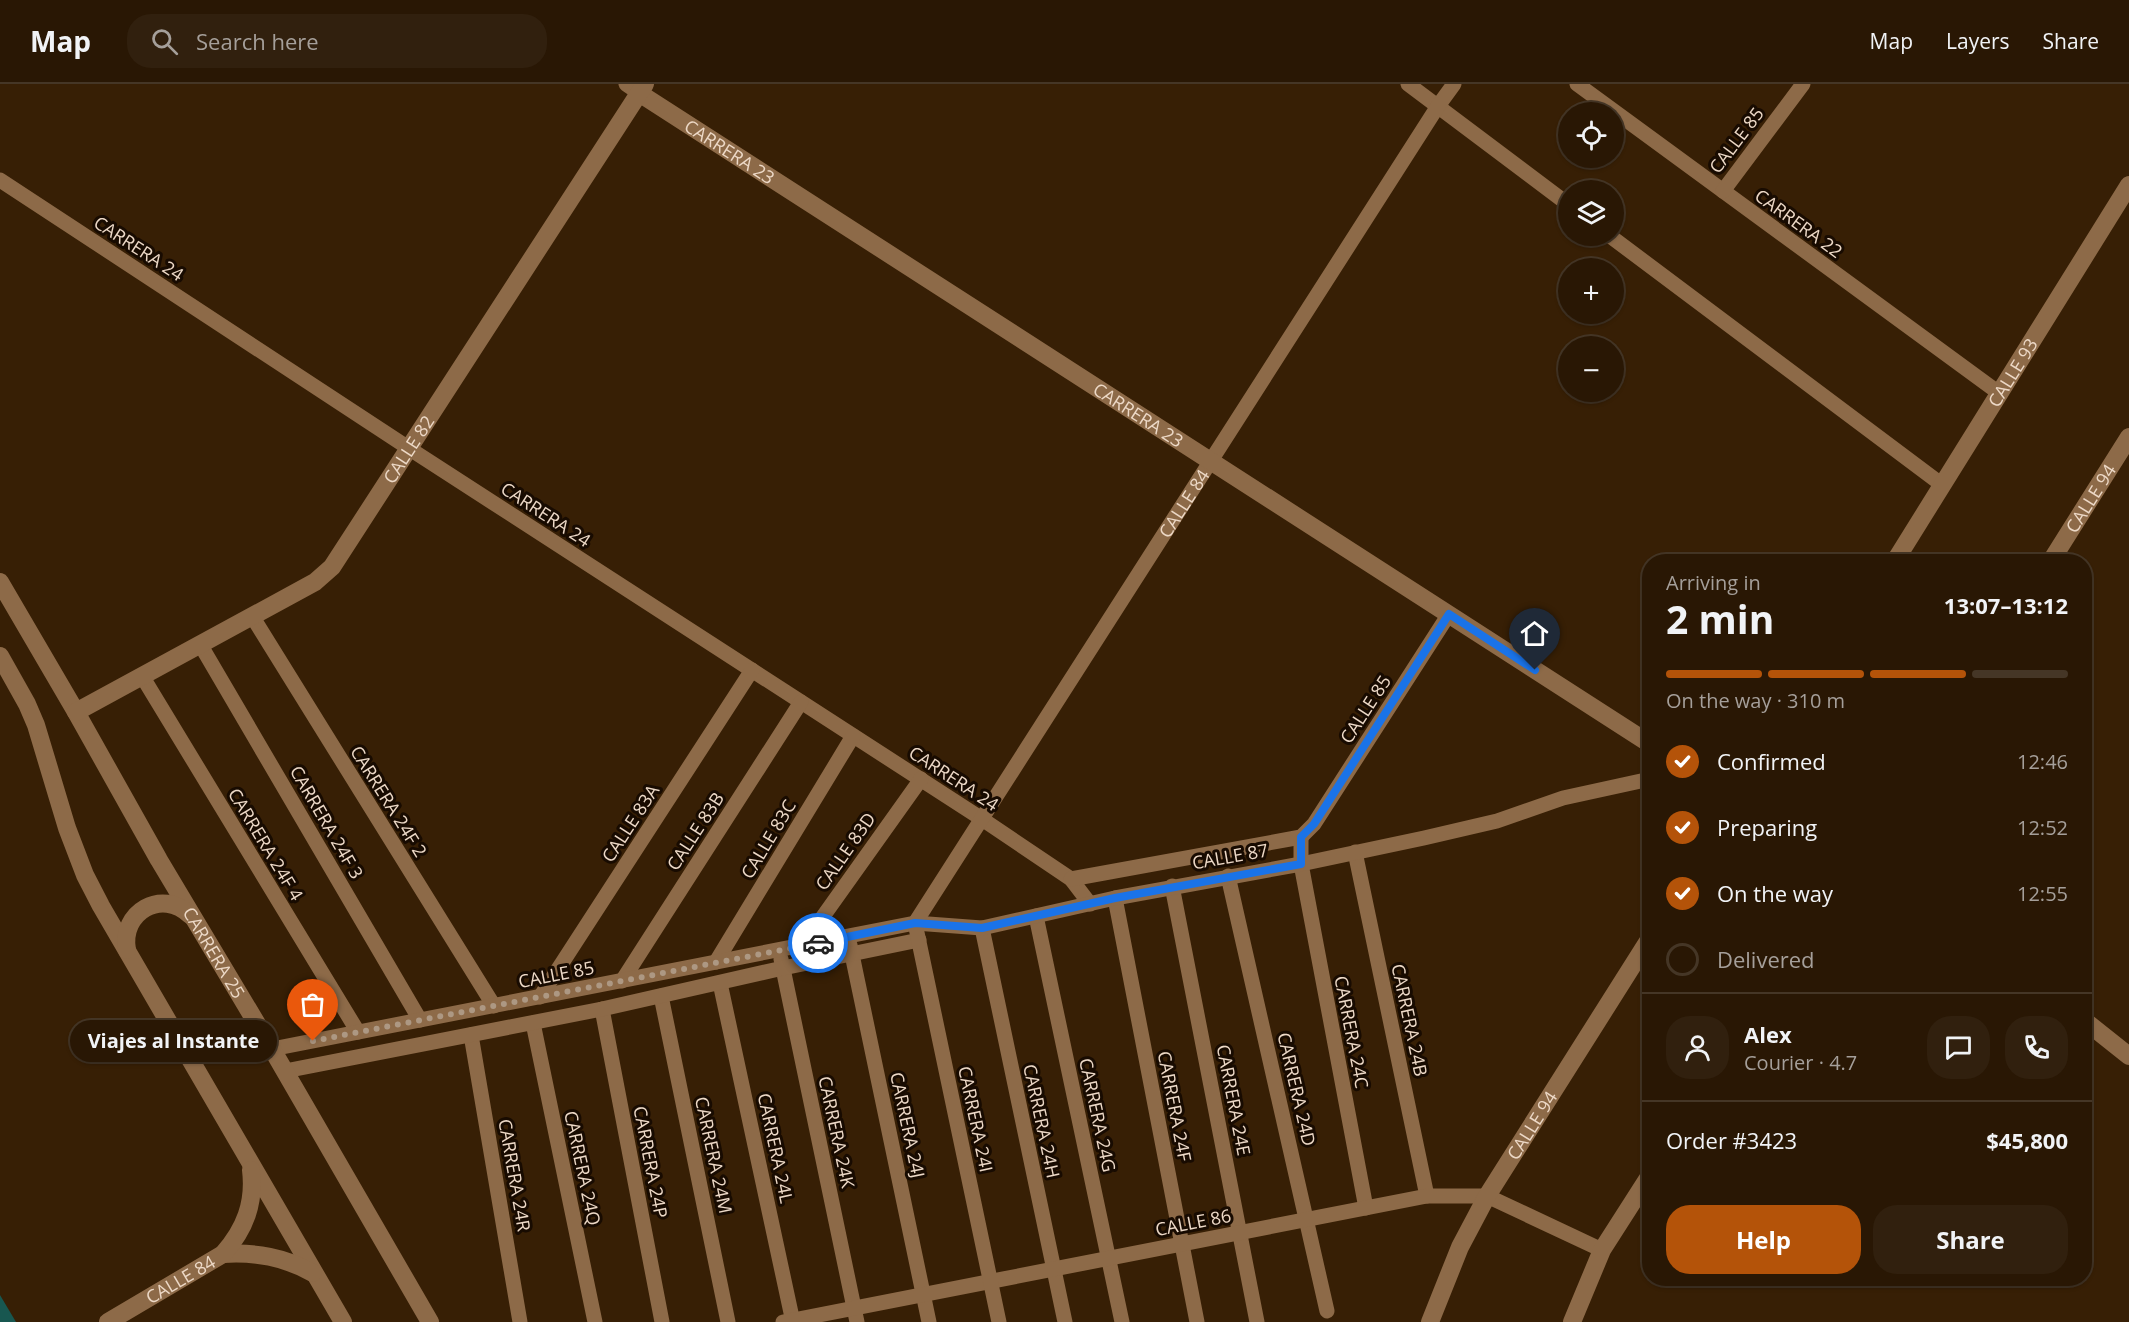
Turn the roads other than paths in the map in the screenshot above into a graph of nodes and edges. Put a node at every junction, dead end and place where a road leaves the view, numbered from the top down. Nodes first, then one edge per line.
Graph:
1 (1408, 84) edge
2 (1454, 84) edge
3 (1576, 84) edge
4 (1803, 84) edge
5 (637, 87) edge
6 (1438, 106) junction
7 (0, 180) edge
8 (2129, 185) edge
9 (1723, 191) junction
10 (1558, 197) edge
11 (1623, 246) edge
12 (1999, 393) junction
13 (2129, 437) edge
14 (410, 449) junction
15 (1211, 461) junction
16 (1941, 484) junction
17 (1899, 554) edge
18 (2055, 554) edge
19 (0, 582) edge
20 (1449, 614) junction
21 (252, 616) junction
22 (200, 644) junction
23 (0, 657) edge
24 (753, 670) junction
25 (142, 676) junction
26 (801, 702) junction
27 (76, 712) junction
28 (853, 736) junction
29 (1642, 739) edge
30 (921, 779) junction
31 (1642, 781) edge
32 (982, 819) junction
33 (1301, 837) junction
34 (1355, 852) junction
35 (1301, 864) junction
36 (1228, 876) junction
37 (1071, 879) junction
38 (1172, 886) junction
39 (1115, 898) junction
40 (1090, 904) junction
41 (1036, 916) junction
42 (195, 921) junction
43 (915, 923) junction
44 (982, 928) junction
45 (848, 937) junction
46 (919, 940) junction
47 (802, 946) junction
48 (779, 950) junction
49 (1642, 951) edge
50 (851, 954) junction
51 (128, 955) junction
52 (716, 962) junction
53 (783, 968) junction
54 (622, 981) junction
55 (720, 983) junction
56 (661, 996) junction
57 (540, 997) junction
58 (494, 1006) junction
59 (602, 1010) junction
60 (420, 1020) junction
61 (533, 1023) junction
62 (2092, 1027) edge
63 (358, 1032) junction
64 (471, 1035) junction
65 (272, 1049) junction
66 (2129, 1056) edge
67 (285, 1071) junction
68 (250, 1165) junction
69 (1642, 1188) edge
70 (1427, 1196) junction
71 (1487, 1196) junction
72 (1366, 1208) junction
73 (1306, 1220) junction
74 (1240, 1232) junction
75 (1181, 1244) junction
76 (1602, 1250) junction
77 (223, 1254) junction
78 (1108, 1258) junction
79 (1054, 1269) junction
80 (314, 1274) junction
81 (990, 1281) junction
82 (923, 1294) junction
83 (1327, 1311) dead end
84 (856, 1315) edge
85 (790, 1321) edge
86 (108, 1322) edge
87 (343, 1322) edge
88 (430, 1322) edge
89 (520, 1322) edge
90 (595, 1322) edge
91 (662, 1322) edge
92 (729, 1322) edge
93 (929, 1322) edge
94 (999, 1322) edge
95 (1065, 1322) edge
96 (1122, 1322) edge
97 (1197, 1322) edge
98 (1257, 1322) edge
99 (1430, 1322) edge
100 (1572, 1322) edge

1 - 6 street
2 - 6 street, CALLE 84
3 - 9 street, CARRERA 22
4 - 9 street, CALLE 85
5 - 14 street, CALLE 82
5 - 15 street, CARRERA 23
6 - 10 street
6 - 15 street, CALLE 84
7 - 14 street, CARRERA 24
8 - 12 street, CALLE 93
9 - 12 street, CARRERA 22
11 - 16 street
12 - 16 street, CALLE 93
13 - 18 street, CALLE 94
14 - 21 street, CALLE 82
14 - 24 street, CARRERA 24
15 - 20 street, CARRERA 23
15 - 32 street, CALLE 84
16 - 17 street, CALLE 93
19 - 27 street, CARRERA 25
20 - 29 street, CARRERA 23
20 - 33 street, CALLE 85
21 - 22 street, CALLE 82
21 - 58 street, CARRERA 24F 2
22 - 25 street, CALLE 82
22 - 60 street, CARRERA 24F 3
23 - 51 street
24 - 26 street, CARRERA 24
24 - 57 street, CALLE 83A
25 - 27 street, CALLE 82
25 - 63 street, CARRERA 24F 4
26 - 28 street, CARRERA 24
26 - 54 street, CALLE 83B
27 - 42 street, CARRERA 25
28 - 30 street, CARRERA 24
28 - 52 street, CALLE 83C
30 - 32 street, CARRERA 24
30 - 47 street, CALLE 83D
31 - 34 street, CALLE 87
32 - 37 street, CARRERA 24
32 - 43 street, CALLE 84
33 - 35 street, CARRERA 24C
33 - 37 street
34 - 35 street, CALLE 87
34 - 70 street, CARRERA 24B
35 - 36 street, CALLE 87
35 - 72 street, CARRERA 24C
36 - 38 street, CALLE 87
36 - 73 street, CARRERA 24D
37 - 40 street, CARRERA 24
38 - 39 street, CALLE 87
38 - 74 street, CARRERA 24E
39 - 40 street, CALLE 87
39 - 75 street, CARRERA 24F
40 - 41 street, CALLE 87
41 - 44 street, CALLE 87
41 - 78 street, CARRERA 24G
42 - 51 street
42 - 65 street, CARRERA 25
43 - 44 street, CALLE 87
43 - 45 street, CALLE 87
43 - 46 street, CARRERA 24I
44 - 79 street, CARRERA 24H
45 - 47 street, CALLE 85
45 - 50 street, CARRERA 24J
46 - 50 street
46 - 81 street, CARRERA 24I
47 - 48 street, CALLE 85
48 - 52 street, CALLE 85
48 - 53 street, CARRERA 24K
49 - 71 street, CALLE 94
50 - 53 street
50 - 82 street, CARRERA 24J
51 - 68 street
52 - 54 street, CALLE 85
53 - 55 street
53 - 84 street, CARRERA 24K
54 - 57 street, CALLE 85
55 - 56 street
55 - 85 street, CARRERA 24L
56 - 59 street
56 - 92 street, CARRERA 24M
57 - 58 street, CALLE 85
58 - 60 street, CALLE 85
59 - 61 street
59 - 91 street, CARRERA 24P
60 - 63 street, CALLE 85
61 - 64 street
61 - 90 street, CARRERA 24Q
62 - 66 street
63 - 65 street, CALLE 85
64 - 67 street
64 - 89 street, CARRERA 24R
65 - 67 street, CARRERA 25
67 - 88 street, CARRERA 25
68 - 77 street, CALLE 84
68 - 80 street
69 - 76 street
70 - 71 street, CALLE 86
70 - 72 street, CALLE 86
71 - 76 street, CALLE 86
71 - 99 street, CALLE 94
72 - 73 street, CALLE 86
73 - 74 street, CALLE 86
73 - 83 street, CARRERA 24D
74 - 75 street, CALLE 86
74 - 98 street, CARRERA 24E
75 - 78 street, CALLE 86
75 - 97 street, CARRERA 24F
76 - 100 street
77 - 80 street, CALLE 84
77 - 86 street, CALLE 84
78 - 79 street, CALLE 86
78 - 96 street, CARRERA 24G
79 - 81 street, CALLE 86
79 - 95 street, CARRERA 24H
80 - 87 street
81 - 82 street, CALLE 86
81 - 94 street, CARRERA 24I
82 - 84 street, CALLE 86
82 - 93 street, CARRERA 24J
84 - 85 street, CALLE 86

